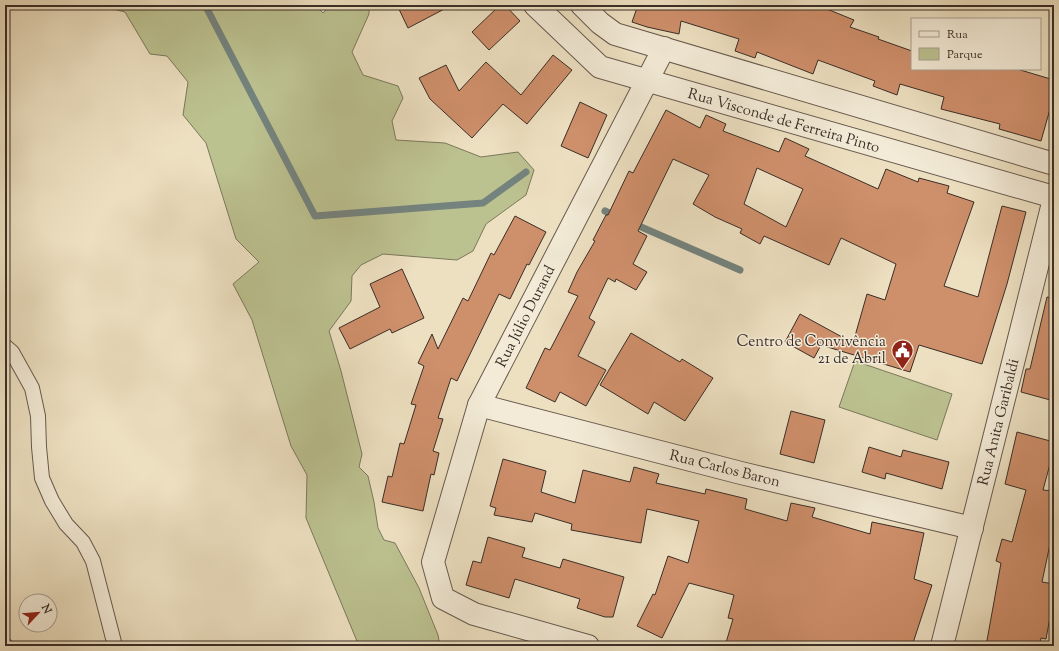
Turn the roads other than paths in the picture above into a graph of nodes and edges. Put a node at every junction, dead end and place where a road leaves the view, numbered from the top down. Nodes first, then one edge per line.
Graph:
1 (535, 5) edge
2 (582, 5) edge
3 (664, 48) junction
4 (647, 81) junction
5 (1054, 164) edge
6 (1054, 198) edge
7 (5, 346) edge
8 (479, 405) junction
9 (972, 528) junction
10 (116, 646) edge
11 (588, 646) edge
12 (942, 646) edge

1 - 4 street, Rua Visconde de Ferreira Pinto
2 - 3 street
3 - 4 street, Rua Júlio Durand
3 - 5 street
4 - 6 street, Rua Visconde de Ferreira Pinto
4 - 8 street, Rua Júlio Durand
6 - 9 street, Rua Anita Garibaldi
7 - 10 lane
8 - 9 street, Rua Carlos Baron
8 - 11 street, Rua Júlio Durand
9 - 12 street, Rua Anita Garibaldi

